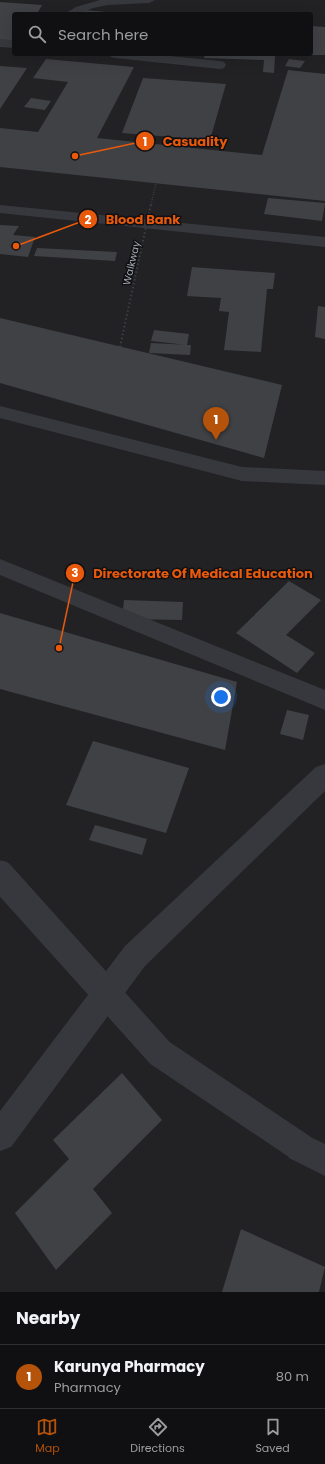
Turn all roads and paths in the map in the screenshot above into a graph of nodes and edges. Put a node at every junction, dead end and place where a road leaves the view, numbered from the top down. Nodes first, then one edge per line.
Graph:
1 (102, 0) edge
2 (149, 0) edge
3 (74, 12) edge
4 (0, 43) edge
5 (12, 44) edge
6 (134, 56) edge
7 (220, 65) dead end
8 (156, 183) dead end
9 (0, 209) edge
10 (325, 242) edge
11 (120, 347) dead end
12 (0, 412) edge
13 (325, 478) edge
14 (0, 568) edge
15 (325, 700) edge
16 (325, 775) edge
17 (0, 875) edge
18 (0, 1136) edge
19 (312, 1154) edge

1 - 2 street
1 - 3 street
4 - 5 street
6 - 7 street
8 - 11 path, Walkway, bridge
9 - 10 street
12 - 13 street
14 - 15 street
16 - 18 street
17 - 19 street, bridge

